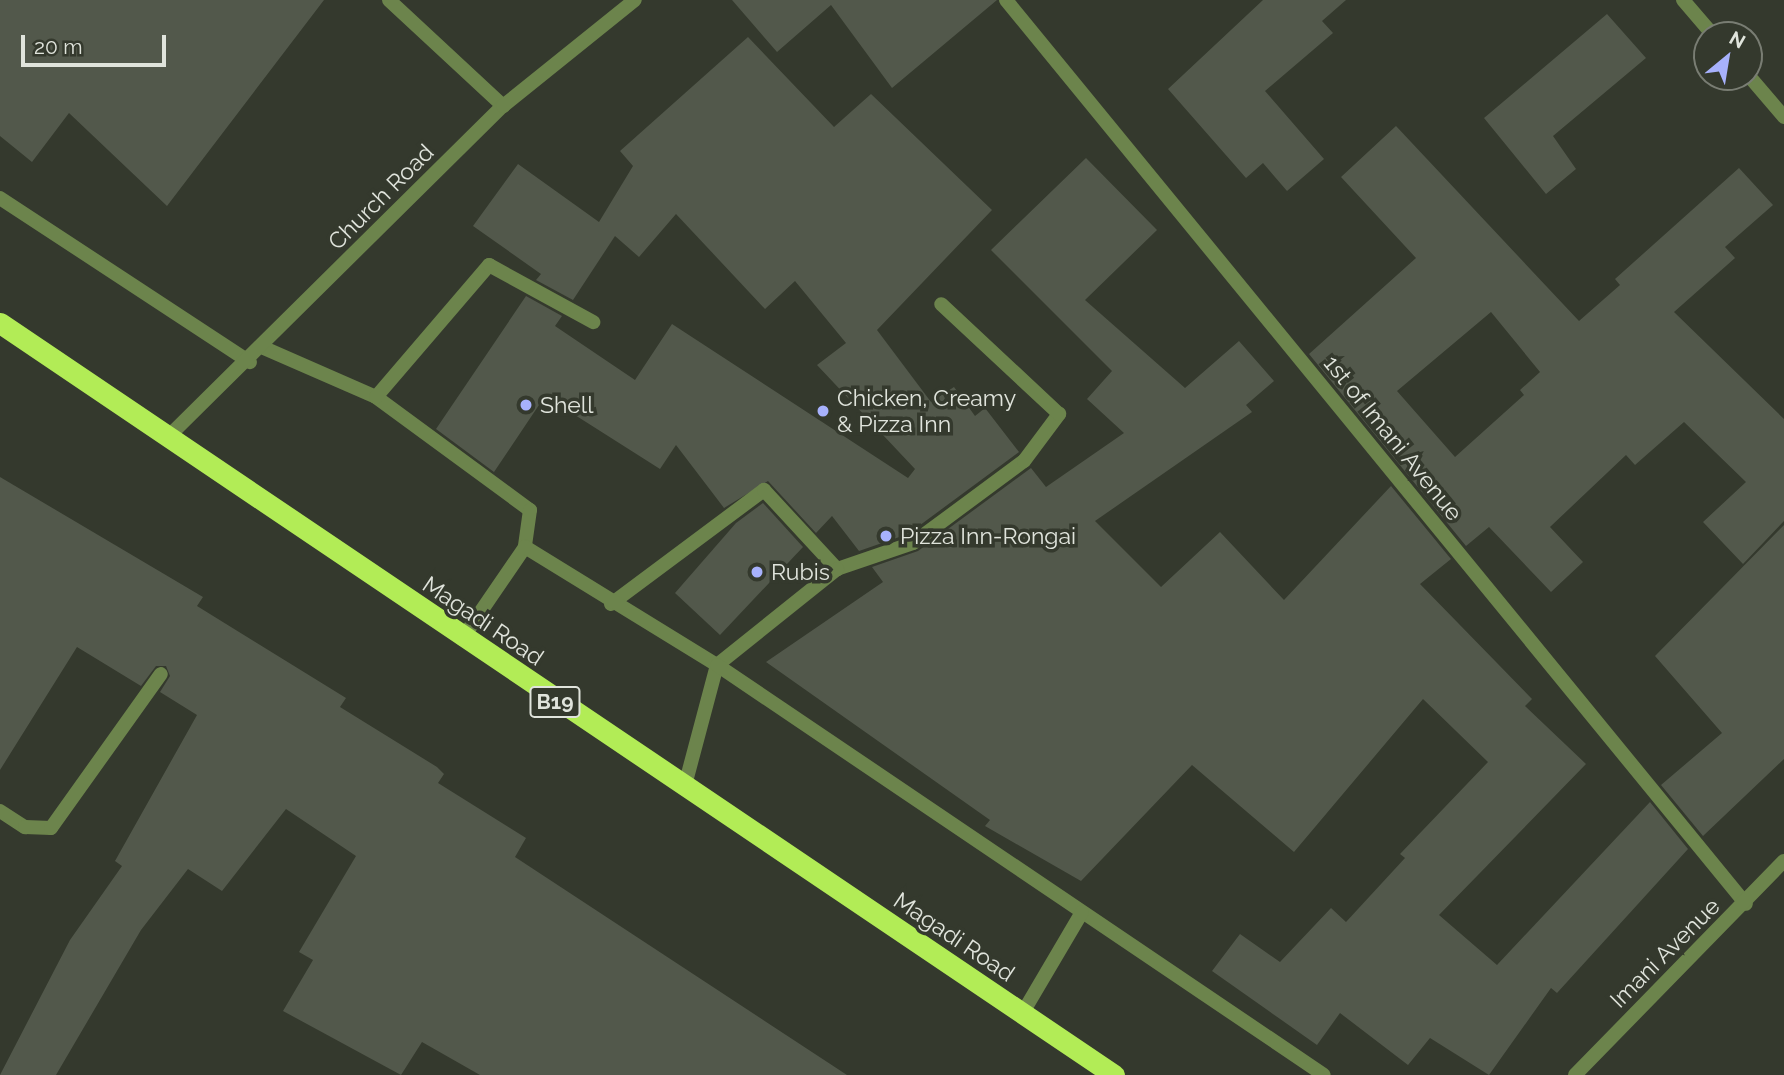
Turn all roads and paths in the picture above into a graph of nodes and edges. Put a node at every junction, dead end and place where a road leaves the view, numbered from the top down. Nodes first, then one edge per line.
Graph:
1 (389, 0) edge
2 (635, 0) edge
3 (1006, 0) edge
4 (1682, 0) edge
5 (1701, 21) edge
6 (1762, 91) edge
7 (503, 106) junction
8 (1784, 117) edge
9 (0, 198) edge
10 (941, 304) dead end
11 (593, 322) dead end
12 (0, 323) edge
13 (264, 348) junction
14 (250, 362) junction
15 (376, 397) junction
16 (169, 436) junction
17 (525, 547) junction
18 (837, 569) junction
19 (611, 604) junction
20 (462, 639) junction
21 (717, 665) junction
22 (161, 674) dead end
23 (684, 789) junction
24 (0, 811) edge
25 (1784, 861) edge
26 (1746, 904) junction
27 (1082, 912) junction
28 (1022, 1014) junction
29 (1114, 1075) edge
30 (1324, 1075) edge
31 (1575, 1075) edge

1 - 7 street
2 - 7 street, Church Road
3 - 26 street, 1st of Imani Avenue
4 - 5 street
6 - 8 street
7 - 13 street, Church Road
9 - 14 street
10 - 18 street
11 - 15 street
12 - 16 highway, Magadi Road / B19
13 - 14 street, Church Road
13 - 15 street
14 - 16 street, Church Road
15 - 17 street
16 - 20 highway, Magadi Road / B19
17 - 19 street
17 - 20 street
18 - 19 street
18 - 21 street
19 - 21 street
20 - 23 highway, Magadi Road / B19
21 - 23 street
21 - 27 street
22 - 24 street
23 - 28 highway, Magadi Road / B19
25 - 26 street, Imani Avenue
26 - 31 street, Imani Avenue
27 - 28 street
27 - 30 street
28 - 29 highway, Magadi Road / B19

